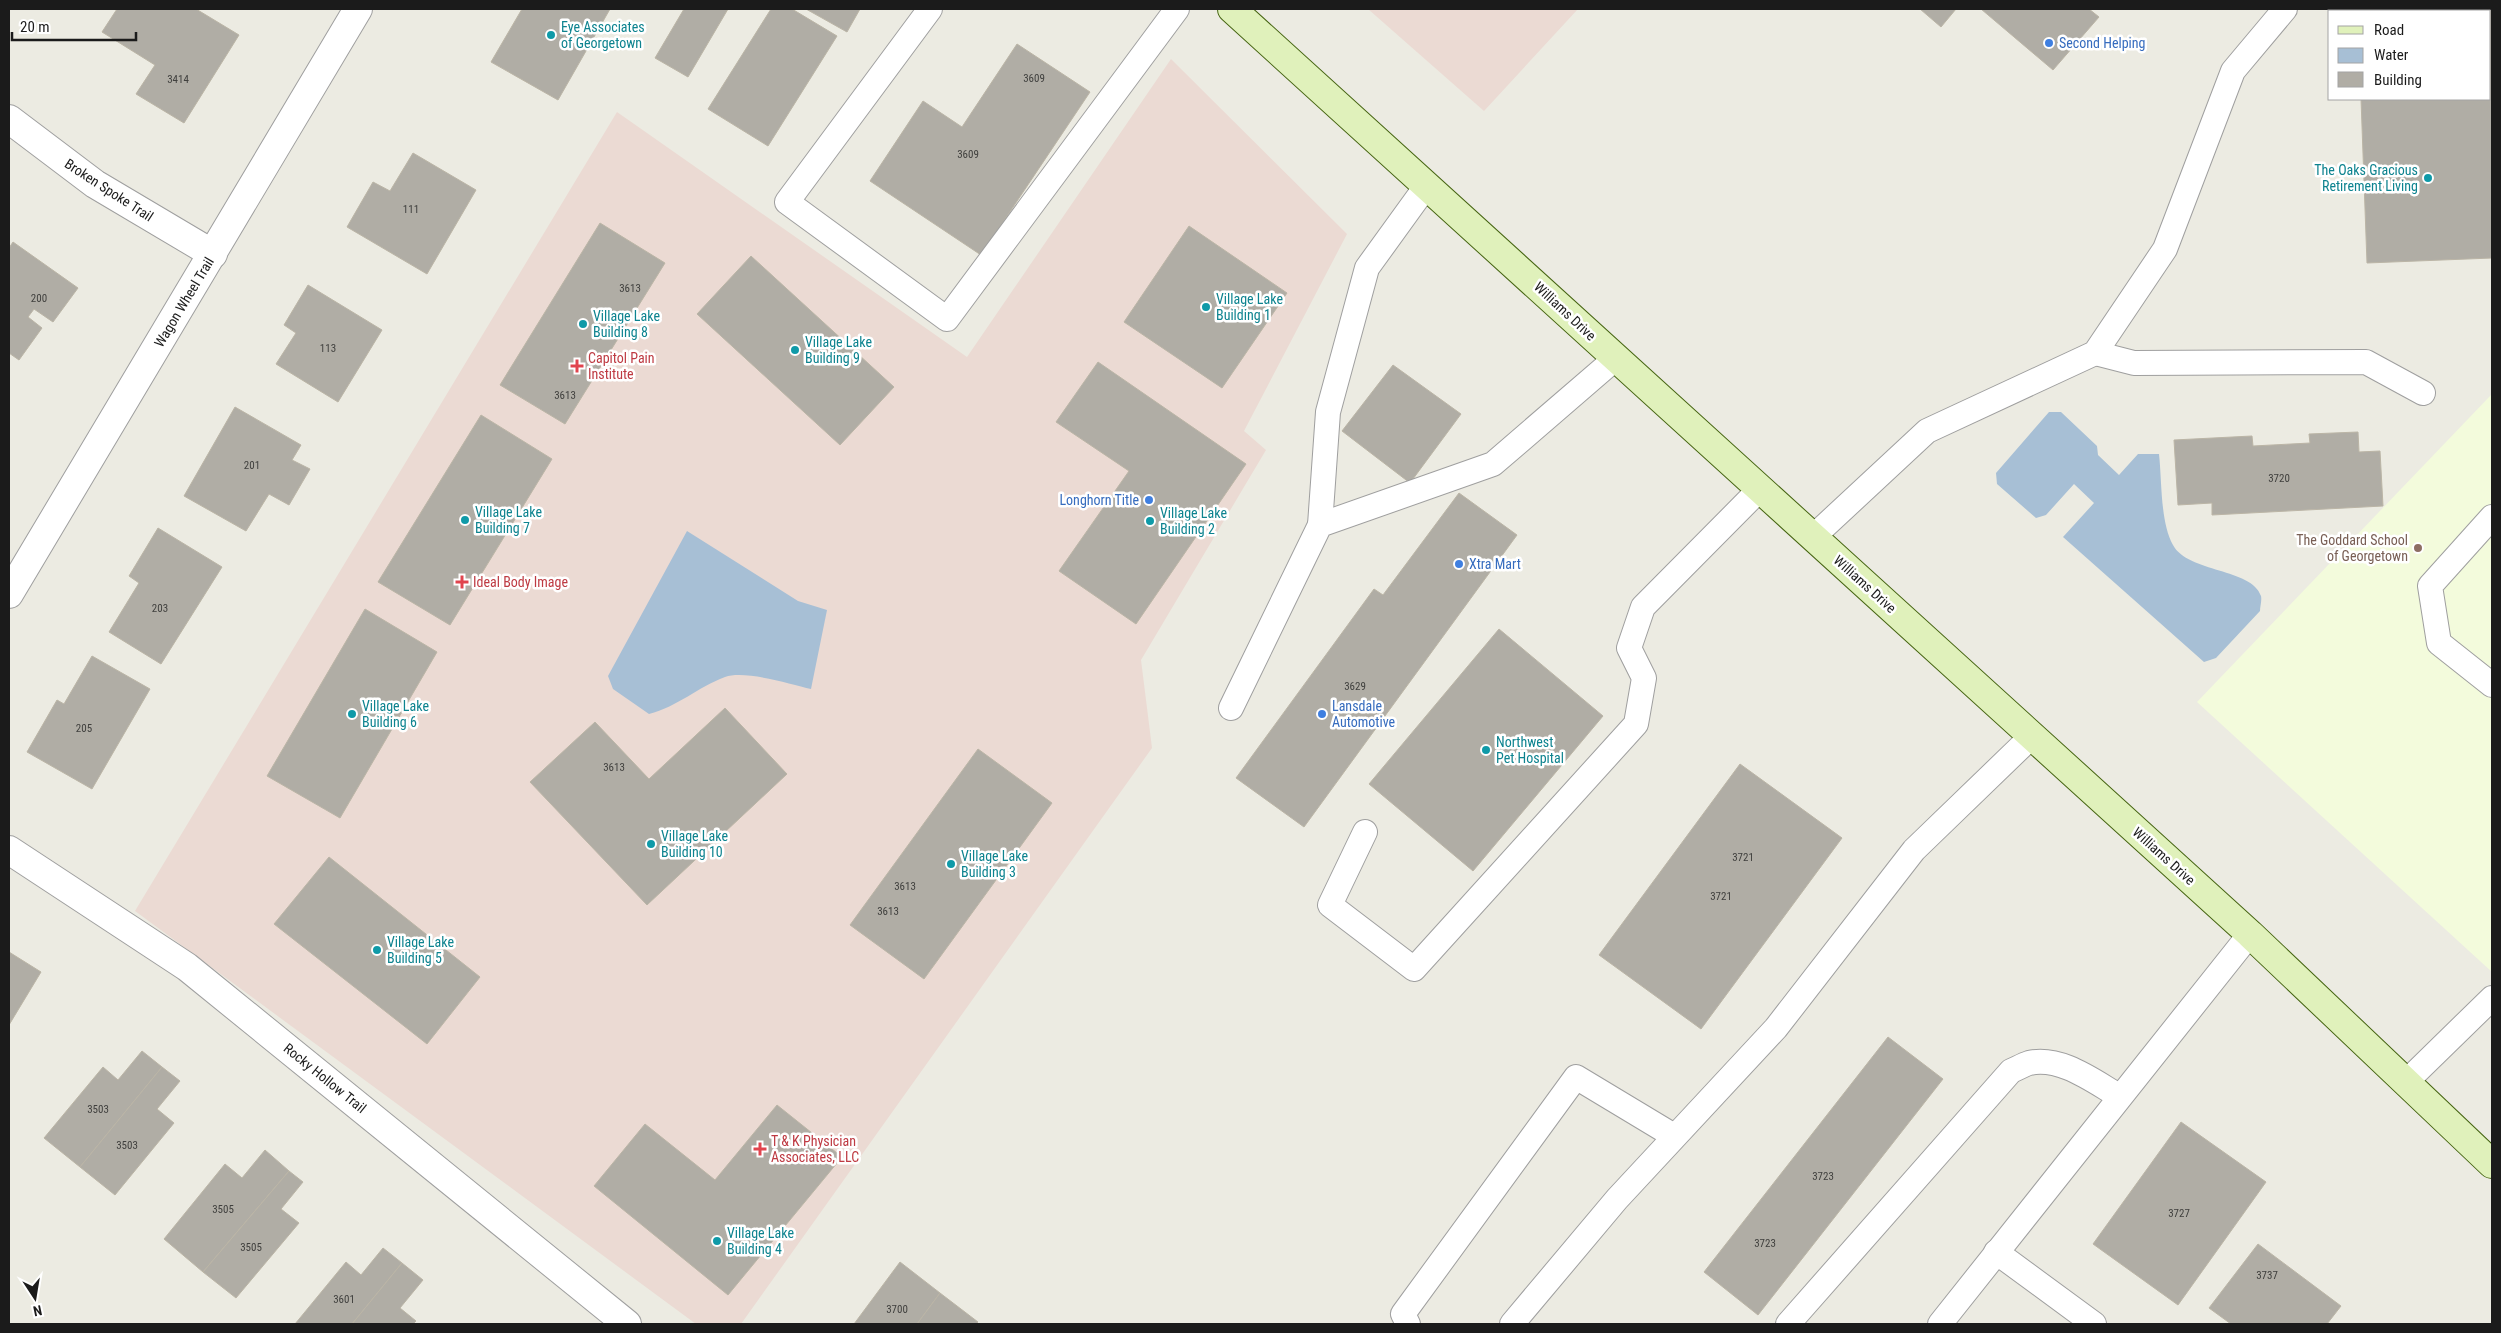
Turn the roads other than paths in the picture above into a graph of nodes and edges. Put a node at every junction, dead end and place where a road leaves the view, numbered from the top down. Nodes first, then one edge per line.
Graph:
1 (358, 9) edge
2 (930, 9) edge
3 (1178, 9) edge
4 (1232, 9) edge
5 (2284, 9) edge
6 (9, 119) edge
7 (1427, 185) junction
8 (213, 254) junction
9 (2095, 352) junction
10 (1616, 358) junction
11 (2423, 392) dead end
12 (1760, 489) junction
13 (2492, 516) edge
14 (1320, 525) junction
15 (1813, 537) junction
16 (9, 594) edge
17 (2492, 685) edge
18 (1231, 708) dead end
19 (2032, 736) junction
20 (1364, 832) dead end
21 (9, 850) edge
22 (2250, 934) junction
23 (2492, 998) edge
24 (2406, 1082) junction
25 (2119, 1096) junction
26 (1674, 1136) junction
27 (2492, 1164) edge
28 (1996, 1252) junction
29 (627, 1324) edge
30 (1408, 1324) edge
31 (1512, 1324) edge
32 (1788, 1324) edge
33 (1940, 1324) edge
34 (2094, 1324) edge

1 - 8 street, Wagon Wheel Trail
2 - 3 lane
4 - 7 main road, Williams Drive
5 - 9 lane
6 - 8 street, Broken Spoke Trail
7 - 10 main road, Williams Drive
7 - 14 lane
8 - 16 street, Wagon Wheel Trail
9 - 11 lane
9 - 15 lane
10 - 12 main road, Williams Drive
10 - 14 lane
12 - 15 main road, Williams Drive
12 - 20 lane
13 - 17 lane
14 - 18 lane
15 - 19 main road, Williams Drive
19 - 22 main road, Williams Drive
19 - 26 lane
21 - 29 street, Rocky Hollow Trail
22 - 24 main road, Williams Drive
22 - 25 lane
23 - 24 lane
24 - 27 main road, Williams Drive
25 - 28 lane
25 - 32 lane
26 - 30 lane
26 - 31 lane
28 - 33 lane
28 - 34 lane

